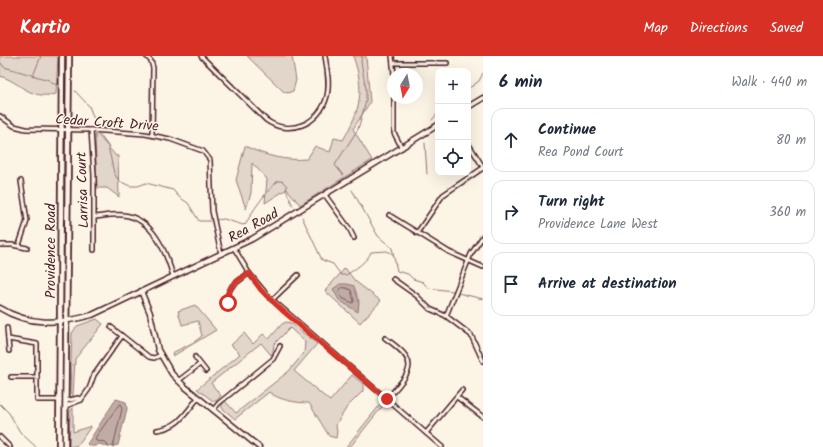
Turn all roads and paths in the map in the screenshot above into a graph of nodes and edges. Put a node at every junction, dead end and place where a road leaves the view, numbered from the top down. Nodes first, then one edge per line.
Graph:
1 (62, 56) edge
2 (70, 56) edge
3 (146, 56) edge
4 (201, 56) edge
5 (325, 56) edge
6 (392, 56) edge
7 (393, 63) junction
8 (447, 63) dead end
9 (393, 68) edge
10 (483, 98) edge
11 (394, 104) edge
12 (471, 105) edge
13 (1, 118) edge
14 (435, 127) edge
15 (69, 129) junction
16 (61, 130) junction
17 (90, 130) junction
18 (152, 135) junction
19 (402, 148) junction
20 (471, 148) edge
21 (483, 168) edge
22 (21, 181) dead end
23 (325, 195) junction
24 (389, 215) dead end
25 (95, 217) junction
26 (418, 233) junction
27 (483, 236) edge
28 (354, 238) dead end
29 (0, 245) edge
30 (19, 246) junction
31 (27, 248) dead end
32 (234, 248) junction
33 (94, 250) dead end
34 (221, 254) junction
35 (468, 261) junction
36 (483, 267) edge
37 (249, 273) junction
38 (298, 275) dead end
39 (174, 276) junction
40 (393, 279) dead end
41 (141, 291) junction
42 (272, 300) junction
43 (231, 306) dead end
44 (0, 308) edge
45 (446, 316) junction
46 (67, 321) junction
47 (61, 322) junction
48 (111, 327) dead end
49 (7, 328) dead end
50 (122, 336) junction
51 (385, 338) dead end
52 (8, 339) junction
53 (280, 346) dead end
54 (9, 351) dead end
55 (160, 355) junction
56 (195, 357) dead end
57 (483, 360) edge
58 (200, 364) junction
59 (206, 371) dead end
60 (37, 377) junction
61 (12, 378) dead end
62 (178, 381) junction
63 (462, 390) dead end
64 (457, 397) junction
65 (198, 398) junction
66 (387, 399) junction
67 (60, 400) junction
68 (66, 404) junction
69 (213, 410) junction
70 (483, 417) edge
71 (157, 430) dead end
72 (426, 433) junction
73 (0, 437) edge
74 (10, 447) edge
75 (59, 447) edge
76 (65, 447) edge
77 (259, 447) edge
78 (442, 447) edge

1 - 16 main road, Providence Road
2 - 15 main road, Providence Road
3 - 18 street
4 - 5 street
6 - 7 street
7 - 8 street
7 - 9 street
10 - 12 main road
11 - 19 street
13 - 16 street, Cedar Croft Drive
14 - 19 main road, Rea Road
15 - 16 street, Cedar Croft Drive
15 - 17 street, Cedar Croft Drive
15 - 46 main road, Providence Road
16 - 47 main road, Providence Road
17 - 18 street, Cedar Croft Drive
17 - 25 street, Larrisa Court
18 - 34 street, Cedar Croft Drive
19 - 23 main road, Rea Road
20 - 21 street
21 - 26 street
22 - 30 street
23 - 28 street
23 - 32 main road, Rea Road
24 - 26 street
25 - 33 street, Larrisa Court
25 - 39 street
26 - 35 street
27 - 35 street
29 - 30 street
30 - 31 street
32 - 34 main road, Rea Road
32 - 37 street
34 - 39 main road, Rea Road
35 - 36 street
35 - 45 street
37 - 42 street
37 - 43 street
38 - 42 street
39 - 41 main road, Rea Road
40 - 45 street
41 - 46 main road, Rea Road
41 - 55 main road
42 - 66 street
44 - 47 main road, Rea Road
45 - 57 street
46 - 47 main road, Rea Road
46 - 68 main road, Providence Road
47 - 67 main road, Providence Road
48 - 50 street
49 - 52 street
50 - 55 street
50 - 68 street
51 - 66 street
52 - 54 street
52 - 60 street
53 - 69 street
55 - 62 main road
56 - 58 street
58 - 59 street
58 - 62 street
60 - 61 street
60 - 67 street
62 - 65 main road
63 - 64 street
64 - 70 street
64 - 72 street
65 - 69 main road
65 - 71 street
66 - 72 street
67 - 75 main road, Providence Road
68 - 76 main road, Providence Road
69 - 77 main road
72 - 78 street
73 - 74 street

